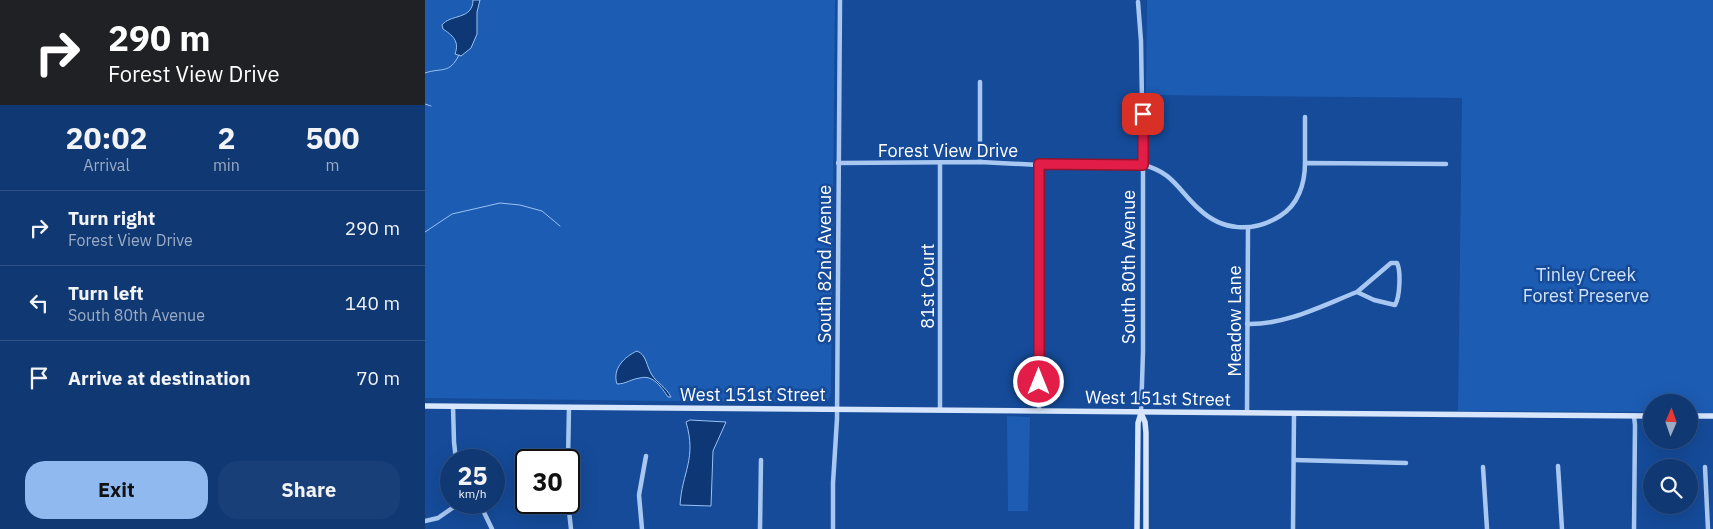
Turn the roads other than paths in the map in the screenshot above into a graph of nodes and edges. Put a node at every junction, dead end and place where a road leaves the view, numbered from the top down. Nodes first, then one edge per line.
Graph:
1 (840, 0) edge
2 (1138, 2) dead end
3 (980, 82) dead end
4 (1305, 118) dead end
5 (980, 162) junction
6 (838, 163) junction
7 (940, 163) junction
8 (1039, 164) junction
9 (1305, 164) junction
10 (1446, 164) dead end
11 (1143, 165) junction
12 (1248, 229) junction
13 (1357, 292) junction
14 (1247, 324) junction
15 (425, 406) edge
16 (453, 406) junction
17 (569, 407) junction
18 (836, 409) junction
19 (941, 410) junction
20 (1039, 411) junction
21 (1141, 413) junction
22 (1247, 413) junction
23 (1293, 414) junction
24 (1634, 416) junction
25 (1643, 416) edge
26 (1698, 416) edge
27 (1713, 416) edge
28 (455, 449) edge
29 (568, 449) edge
30 (646, 456) dead end
31 (761, 460) dead end
32 (1294, 460) junction
33 (1406, 463) dead end
34 (1558, 466) dead end
35 (1483, 467) dead end
36 (1705, 467) dead end
37 (444, 514) edge
38 (485, 514) edge
39 (569, 514) edge
40 (425, 521) edge
41 (492, 529) edge
42 (571, 529) edge
43 (642, 529) edge
44 (760, 529) edge
45 (833, 529) edge
46 (1137, 529) edge
47 (1146, 529) edge
48 (1293, 529) edge
49 (1487, 529) edge
50 (1562, 529) edge
51 (1634, 529) edge
52 (1708, 529) edge

1 - 6 street, South 82nd Avenue
2 - 11 street, South 80th Avenue
3 - 5 street
4 - 9 street, Forest View Drive
5 - 7 street, Forest View Drive
5 - 8 street, Forest View Drive
6 - 7 street, Forest View Drive
6 - 18 street, South 82nd Avenue
7 - 19 street, 81st Court
8 - 11 street, Forest View Drive
8 - 20 street
9 - 10 street
9 - 12 street, Forest View Drive
11 - 12 street, Forest View Drive
11 - 21 street, South 80th Avenue
12 - 14 street, Meadow Lane
13 - 13 street
13 - 14 street
14 - 22 street, Meadow Lane
15 - 16 street, West 151st Street
16 - 17 street, West 151st Street
16 - 28 street
17 - 18 street, West 151st Street
17 - 29 street
18 - 19 street, West 151st Street
18 - 45 street, South 82nd Avenue
19 - 20 street, West 151st Street
20 - 21 street, West 151st Street
21 - 22 street, West 151st Street
21 - 46 street, South 80th Avenue
21 - 47 street, South 80th Avenue
22 - 23 street, West 151st Street
23 - 24 street, West 151st Street
23 - 32 street
24 - 25 street, West 151st Street
24 - 51 street
26 - 27 street
30 - 43 street
31 - 44 street
32 - 33 street
32 - 48 street
34 - 50 street
35 - 49 street
36 - 52 street
37 - 40 street
38 - 41 street
39 - 42 street

